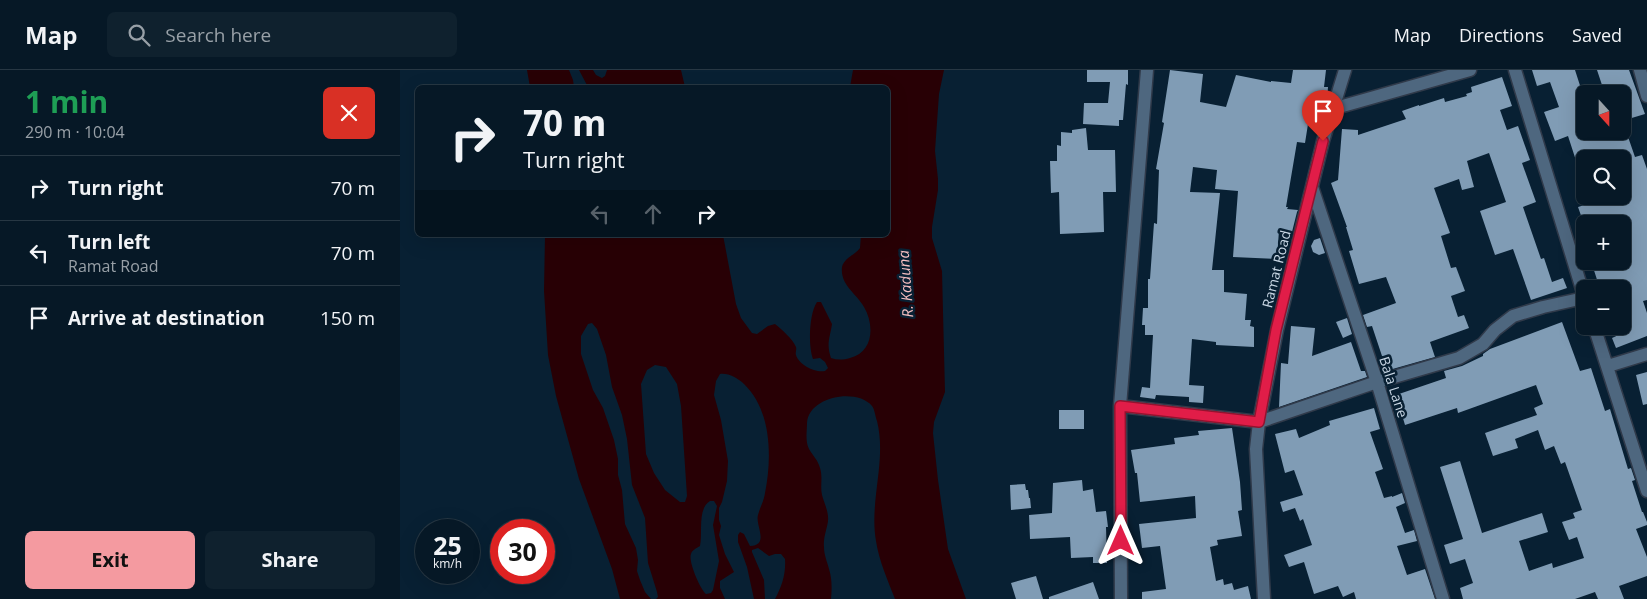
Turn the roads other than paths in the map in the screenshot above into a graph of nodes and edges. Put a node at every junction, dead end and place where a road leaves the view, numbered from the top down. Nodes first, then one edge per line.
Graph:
1 (1147, 70) edge
2 (1345, 70) edge
3 (1470, 70) edge
4 (1516, 70) edge
5 (1640, 70) edge
6 (1647, 96) edge
7 (1332, 109) junction
8 (1312, 186) junction
9 (1580, 280) edge
10 (1576, 300) edge
11 (1597, 335) edge
12 (1647, 354) edge
13 (1608, 366) junction
14 (1377, 382) junction
15 (1120, 406) junction
16 (1259, 422) junction
17 (1647, 492) edge
18 (1121, 599) edge
19 (1264, 599) edge
20 (1444, 599) edge

1 - 15 street
2 - 7 street, Ramat Road
3 - 7 street
4 - 9 street
5 - 6 street
7 - 8 street, Ramat Road
8 - 14 street, Bala Lane
8 - 16 street, Ramat Road
10 - 14 street
11 - 13 street
12 - 13 street
13 - 17 street
14 - 16 street
14 - 20 street, Bala Lane
15 - 16 street
15 - 18 street
16 - 19 street, Ramat Road

